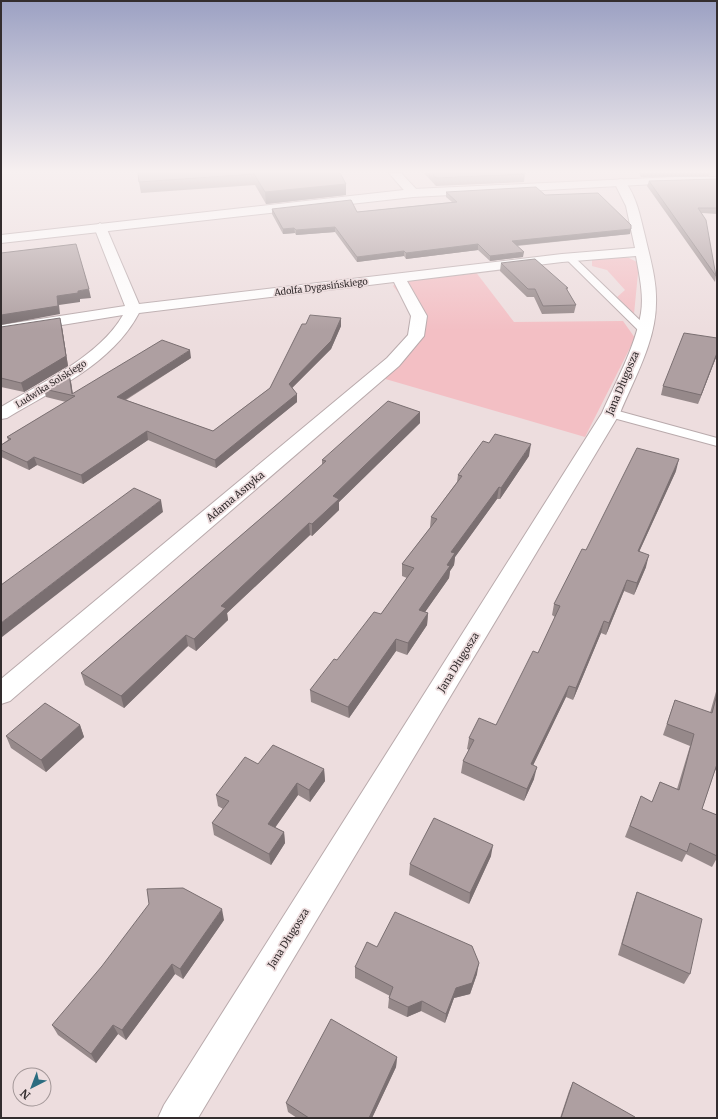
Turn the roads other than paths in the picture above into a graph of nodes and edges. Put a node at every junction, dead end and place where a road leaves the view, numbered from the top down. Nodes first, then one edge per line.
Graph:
1 (116, 225) edge
2 (636, 225) edge
3 (100, 227) junction
4 (1, 239) edge
5 (642, 251) junction
6 (569, 257) junction
7 (398, 277) junction
8 (134, 309) junction
9 (1, 330) edge
10 (644, 330) junction
11 (611, 413) junction
12 (1, 414) edge
13 (717, 442) edge
14 (1, 694) edge
15 (177, 1118) edge

1 - 3 street
2 - 5 street, Jana Długosza
3 - 4 street
3 - 8 street
5 - 6 street, Adolfa Dygasińskiego
5 - 10 street, Jana Długosza
6 - 7 street, Adolfa Dygasińskiego
6 - 10 lane
7 - 8 street, Adolfa Dygasińskiego
7 - 14 street, Adama Asnyka
8 - 9 street, Adolfa Dygasińskiego
8 - 12 street, Ludwika Solskiego
10 - 11 street, Jana Długosza
11 - 13 lane
11 - 15 street, Jana Długosza

